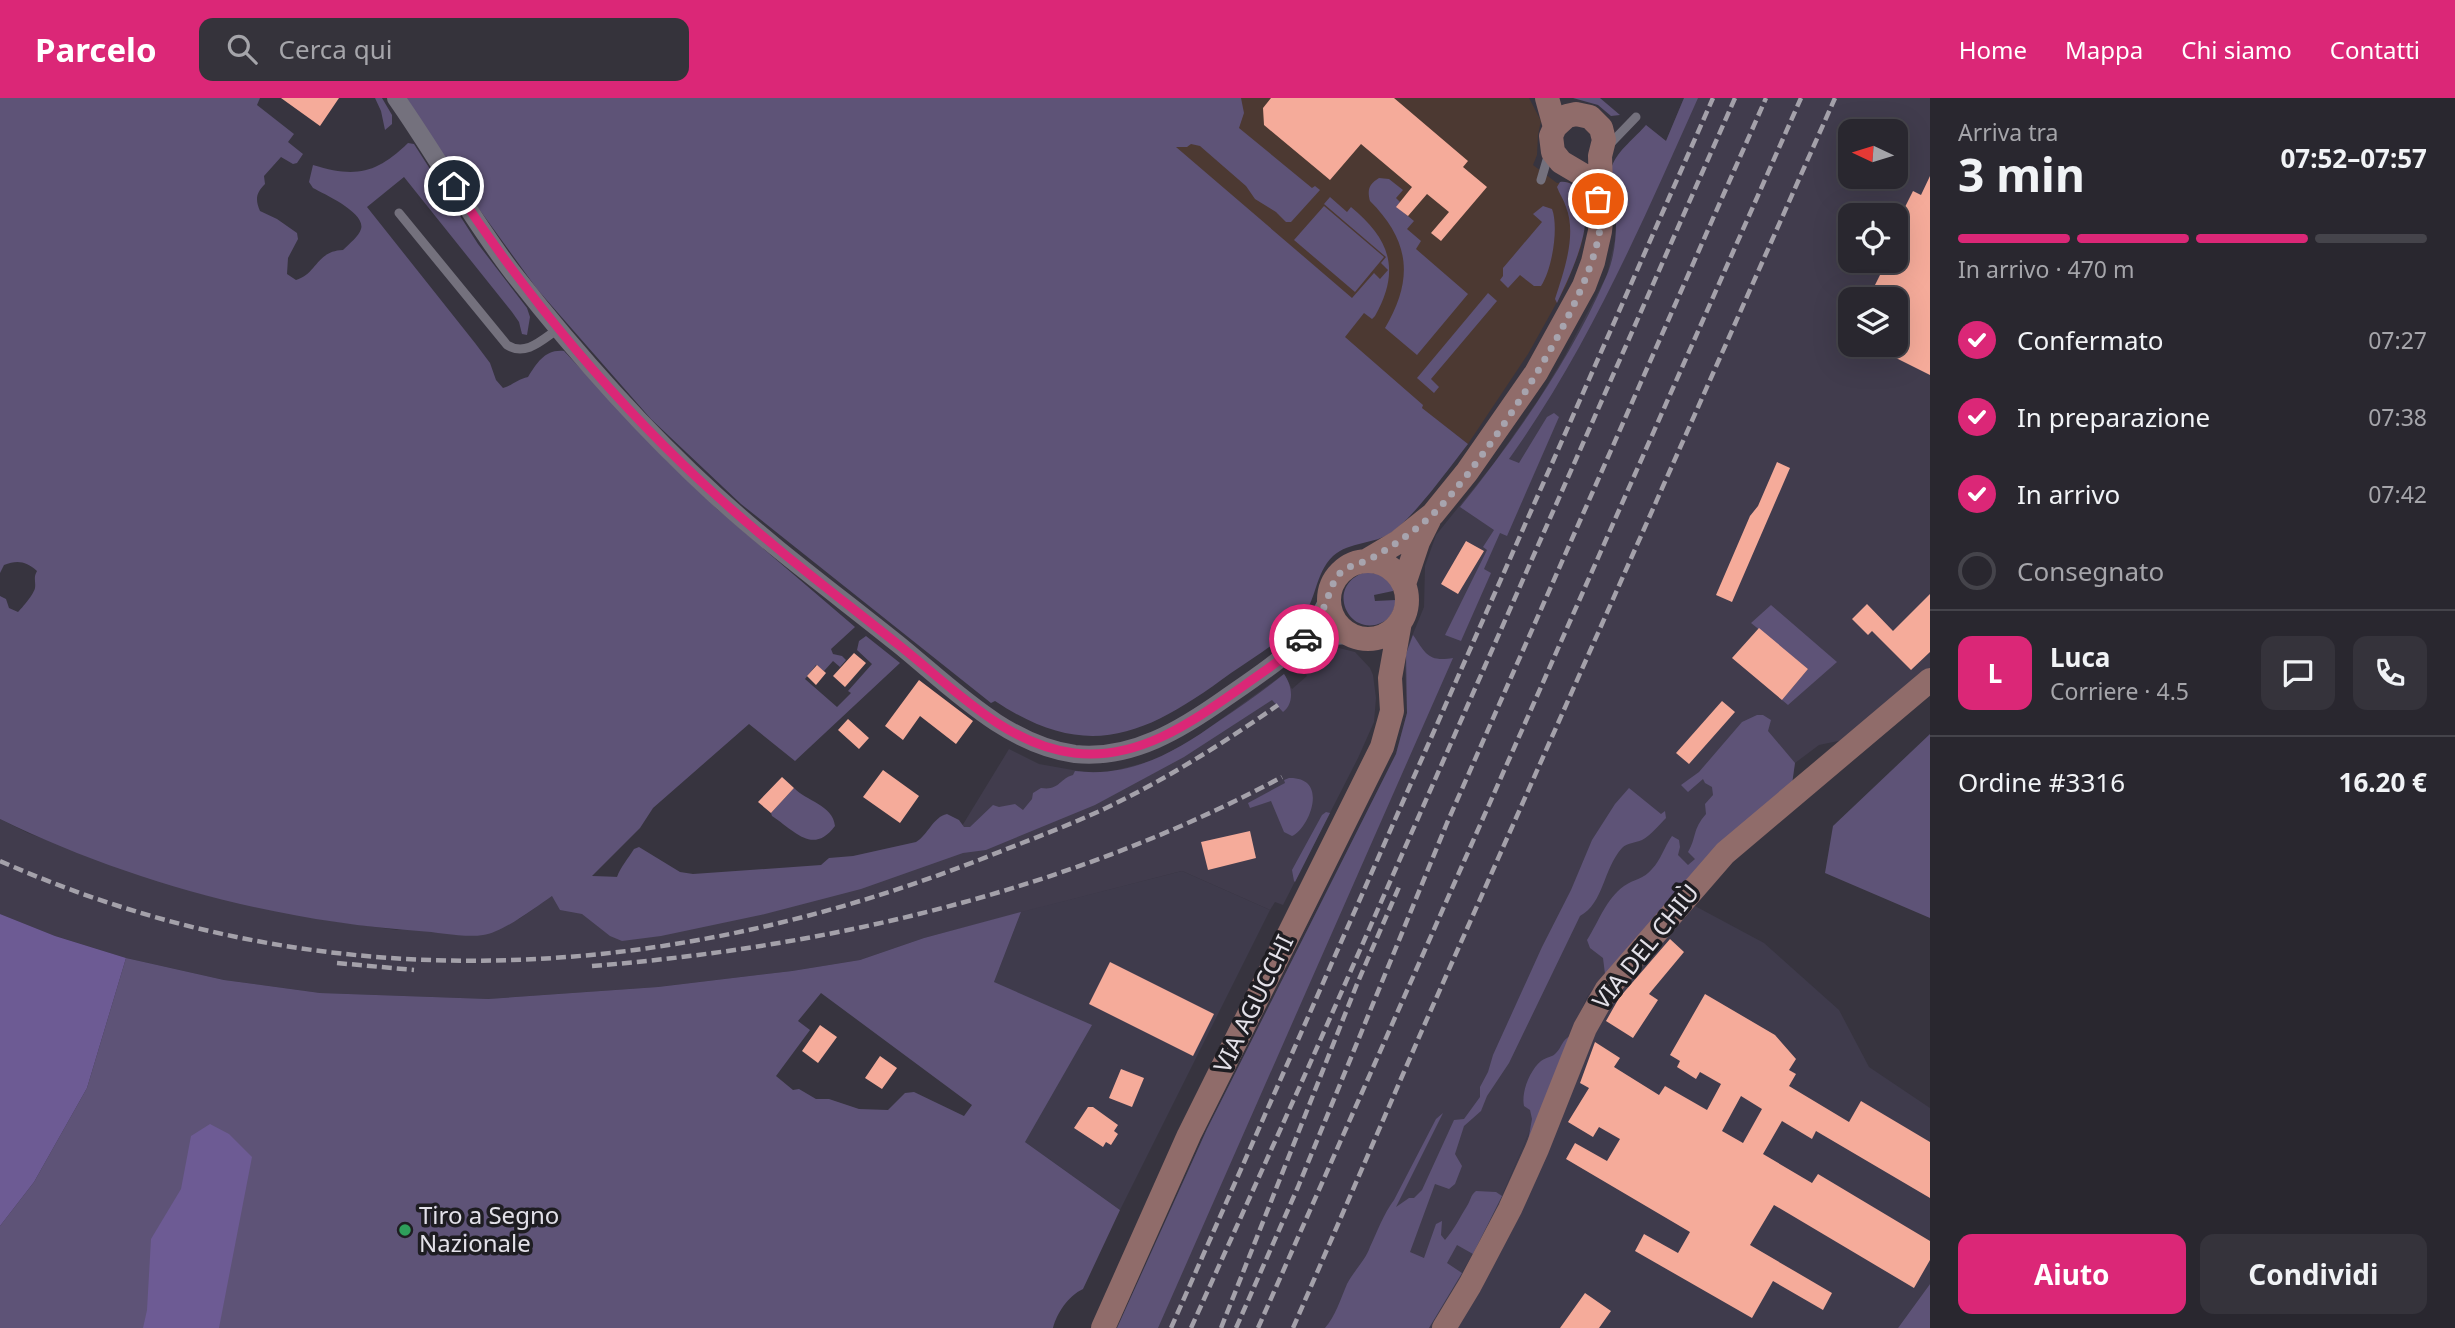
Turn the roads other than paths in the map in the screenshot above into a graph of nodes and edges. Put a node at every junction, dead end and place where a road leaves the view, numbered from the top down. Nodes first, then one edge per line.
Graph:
1 (396, 98) edge
2 (1546, 98) edge
3 (1554, 98) edge
4 (1576, 114) junction
5 (1553, 136) junction
6 (1601, 145) junction
7 (1569, 166) junction
8 (1601, 206) junction
9 (399, 213) dead end
10 (559, 328) junction
11 (1433, 514) junction
12 (1366, 561) junction
13 (1404, 584) junction
14 (1330, 596) junction
15 (1400, 622) junction
16 (1357, 637) junction
17 (1300, 643) junction
18 (1390, 678) junction
19 (1930, 680) edge
20 (1102, 1328) edge
21 (1444, 1328) edge

1 - 10 street
2 - 5 street
3 - 4 street
4 - 5 street
4 - 6 street
5 - 7 street
6 - 6 lane
6 - 7 street
6 - 8 street
7 - 8 street
8 - 11 street
9 - 10 lane
10 - 17 street
11 - 12 street
11 - 13 street
12 - 13 street
12 - 14 street
13 - 15 street
14 - 16 street
14 - 17 street
15 - 16 street
15 - 18 street, VIA AGUCCHI
16 - 17 street
16 - 18 street
18 - 20 street, VIA AGUCCHI
19 - 21 street, VIA DEL CHIÙ

